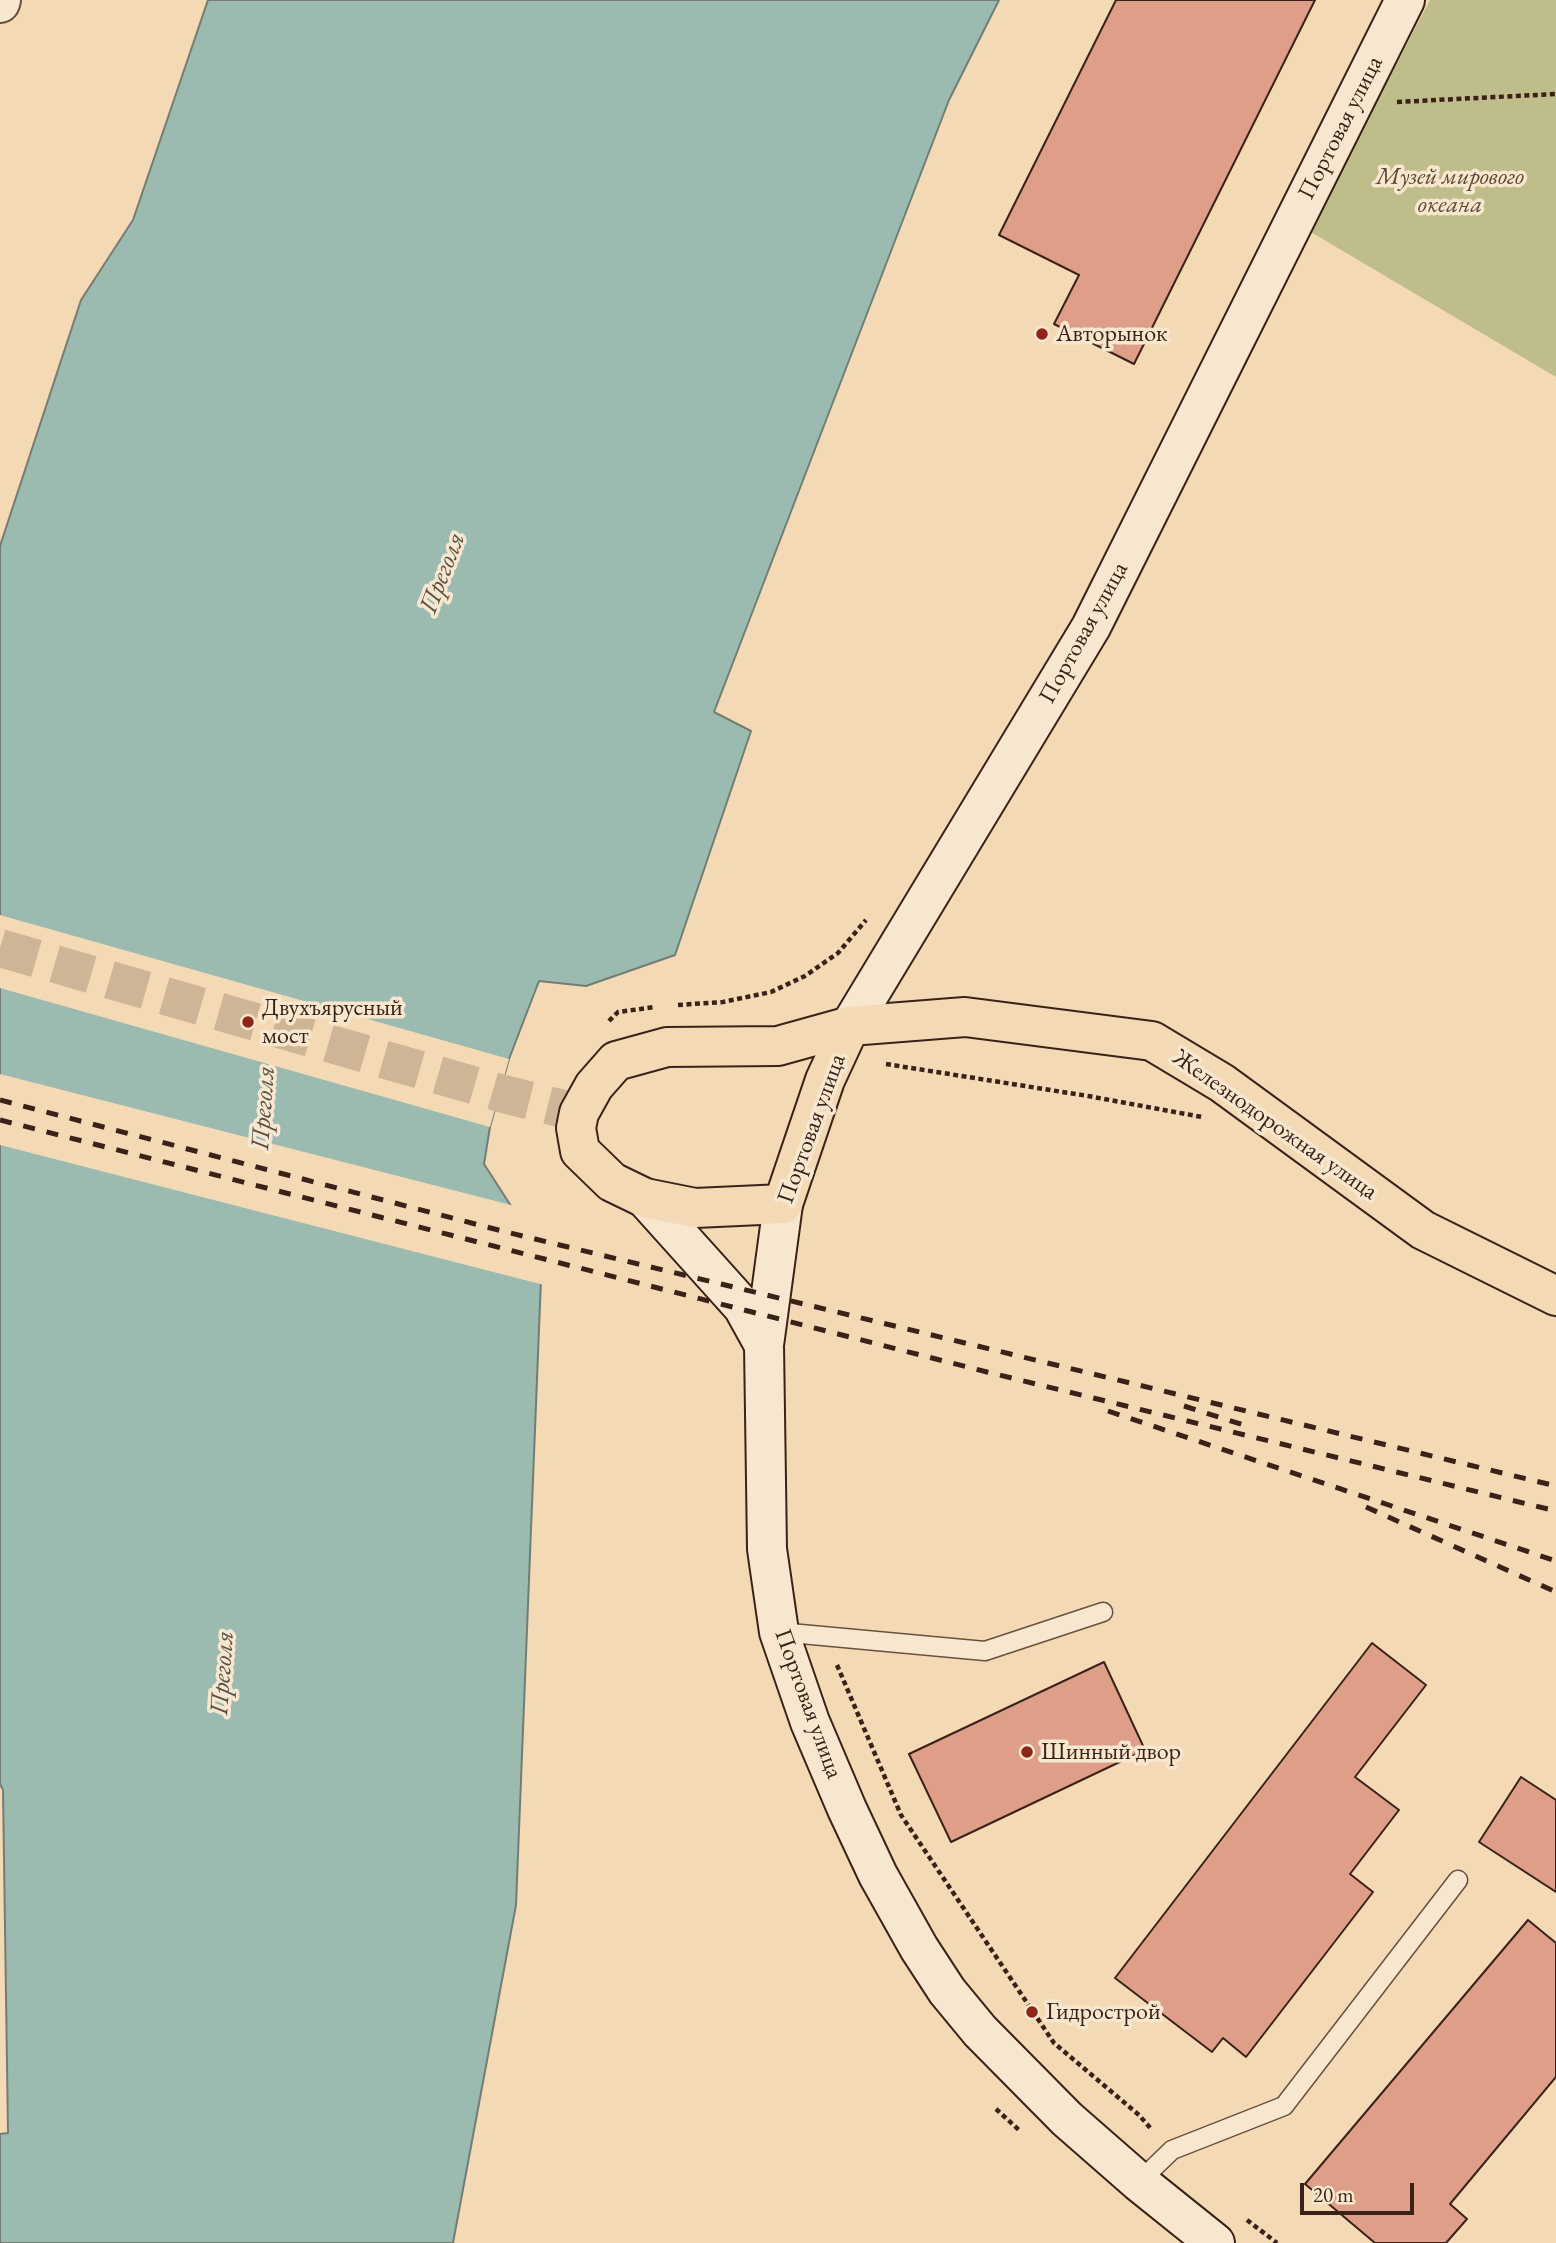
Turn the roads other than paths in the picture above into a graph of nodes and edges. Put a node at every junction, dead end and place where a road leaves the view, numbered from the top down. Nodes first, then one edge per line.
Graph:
1 (1405, 0) edge
2 (850, 1026) junction
3 (645, 1198) junction
4 (783, 1205) junction
5 (1556, 1297) edge
6 (764, 1345) junction
7 (1103, 1612) dead end
8 (779, 1632) junction
9 (1458, 1881) dead end
10 (1139, 2182) junction
11 (1215, 2243) edge

1 - 2 main road, Портовая улица
2 - 3 main road, Железнодорожная улица
2 - 4 main road, Портовая улица
2 - 5 main road, Железнодорожная улица
3 - 4 main road, Железнодорожная улица
3 - 6 main road, Железнодорожная улица
4 - 6 main road, Портовая улица
6 - 8 main road, Портовая улица
7 - 8 lane
8 - 10 main road, Портовая улица
9 - 10 lane
10 - 11 main road, Портовая улица

